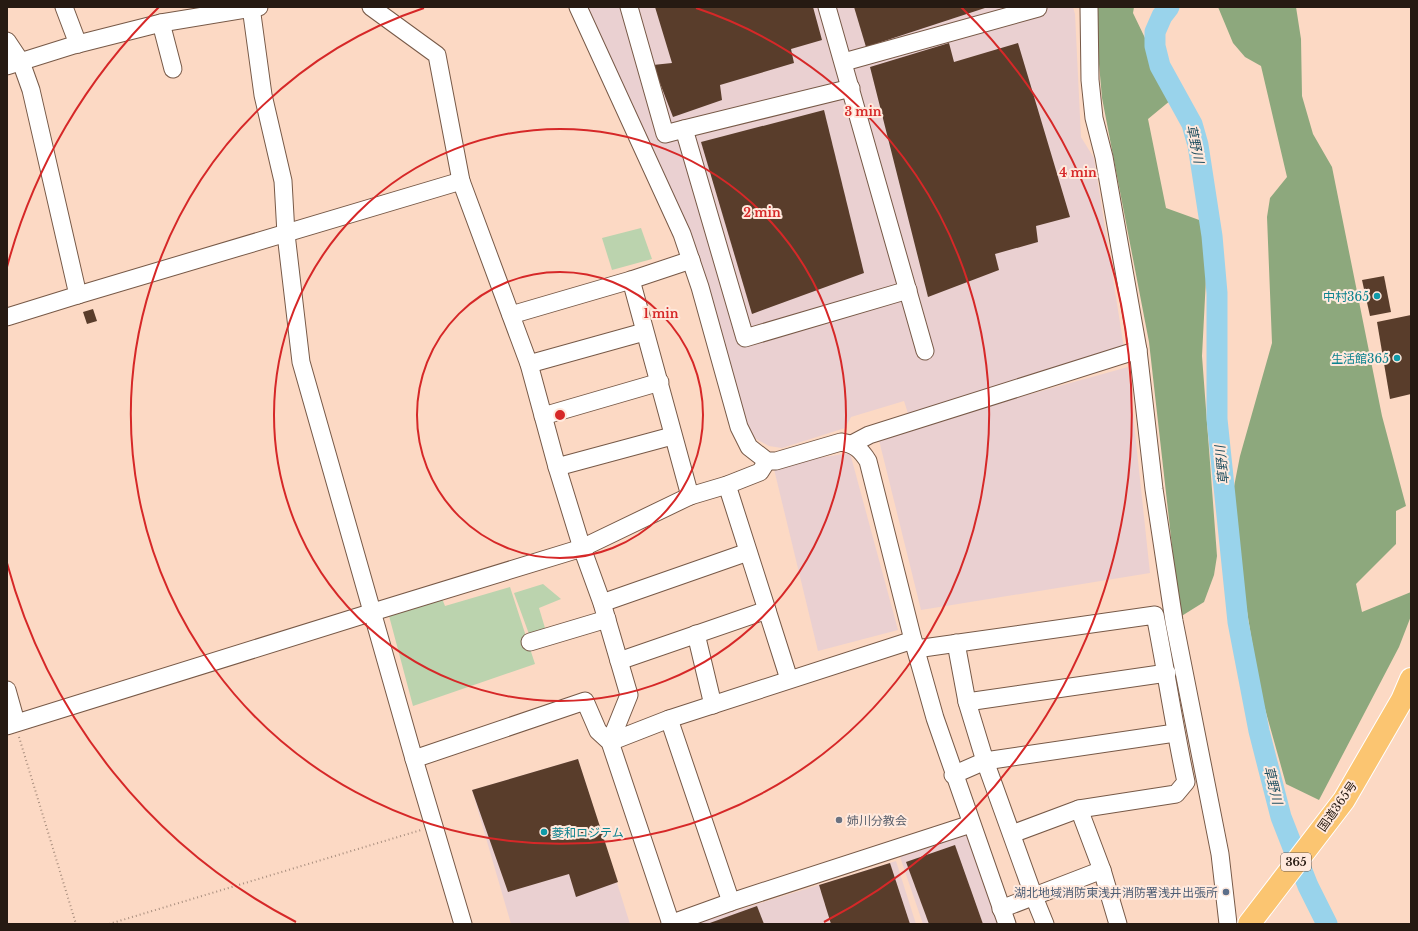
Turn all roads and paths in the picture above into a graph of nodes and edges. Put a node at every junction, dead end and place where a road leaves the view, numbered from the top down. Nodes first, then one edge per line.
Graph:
1 (64, 7) edge
2 (371, 7) edge
3 (578, 7) edge
4 (629, 7) edge
5 (827, 7) edge
6 (1089, 7) edge
7 (254, 8) edge
8 (1038, 8) dead end
9 (161, 23) junction
10 (7, 41) edge
11 (78, 44) junction
12 (844, 62) junction
13 (14, 64) edge
14 (174, 68) dead end
15 (851, 88) junction
16 (684, 129) junction
17 (462, 181) junction
18 (286, 234) junction
19 (691, 260) junction
20 (631, 280) junction
21 (908, 290) junction
22 (78, 295) junction
23 (512, 316) junction
24 (7, 317) edge
25 (644, 332) junction
26 (1138, 350) junction
27 (925, 351) dead end
28 (529, 364) junction
29 (660, 382) junction
30 (543, 416) junction
31 (672, 436) junction
32 (852, 444) junction
33 (766, 461) junction
34 (557, 467) junction
35 (727, 485) junction
36 (690, 496) junction
37 (582, 548) junction
38 (748, 552) junction
39 (602, 603) junction
40 (767, 610) junction
41 (372, 612) junction
42 (606, 619) junction
43 (696, 634) junction
44 (530, 642) dead end
45 (956, 643) junction
46 (914, 645) junction
47 (619, 661) junction
48 (1167, 673) junction
49 (789, 679) junction
50 (1411, 679) edge
51 (7, 690) edge
52 (967, 702) junction
53 (1407, 704) edge
54 (713, 705) junction
55 (669, 719) junction
56 (12, 724) edge
57 (1175, 733) junction
58 (610, 742) junction
59 (414, 759) junction
60 (985, 761) junction
61 (953, 775) junction
62 (1079, 809) junction
63 (971, 824) junction
64 (434, 826) junction
65 (1012, 834) junction
66 (1102, 870) junction
67 (1034, 897) junction
68 (731, 902) junction
69 (1004, 917) edge
70 (76, 924) edge
71 (109, 924) edge
72 (463, 924) edge
73 (671, 924) edge
74 (1045, 924) edge
75 (1118, 924) edge
76 (1228, 924) edge
77 (1249, 924) edge

1 - 11 street
2 - 17 street
3 - 19 street
4 - 16 street
5 - 12 street
6 - 26 street
7 - 9 street
7 - 18 street
8 - 12 street
9 - 11 street
9 - 14 street
10 - 13 street
11 - 13 street
12 - 15 street
13 - 22 street
15 - 16 street
15 - 21 street
16 - 21 street
17 - 18 street
17 - 23 street
18 - 22 street
18 - 41 street
19 - 20 street
19 - 33 street
20 - 23 street
20 - 25 street
21 - 27 street
22 - 24 street
23 - 28 street
25 - 28 street
25 - 29 street
26 - 32 street
26 - 76 street
28 - 30 street
29 - 30 street
29 - 31 street
30 - 34 street
31 - 34 street
31 - 36 street
32 - 33 street
32 - 46 street
33 - 35 street
34 - 37 street
35 - 36 street
35 - 38 street
36 - 37 street
37 - 39 street
37 - 41 street
38 - 39 street
38 - 40 street
39 - 42 street
40 - 43 street
40 - 49 street
41 - 56 street
41 - 59 street
42 - 44 street
42 - 47 street
43 - 47 street
43 - 54 street
45 - 46 street
45 - 48 street
45 - 52 street
46 - 49 street
46 - 61 street
47 - 58 street
48 - 52 street
48 - 57 street
49 - 54 street
50 - 53 highway, 国道365号 / 365
51 - 56 street
52 - 60 street
53 - 77 highway, 国道365号 / 365
54 - 55 street
55 - 58 street
55 - 68 street
56 - 70 path
57 - 60 street
57 - 62 street
58 - 59 street
58 - 73 street
59 - 64 street
60 - 61 street
60 - 65 street
61 - 63 street
62 - 65 street
62 - 66 street
63 - 68 street
63 - 69 street
64 - 71 path
64 - 72 street
65 - 67 street
66 - 67 street
66 - 75 street
67 - 69 street
67 - 74 street
68 - 73 street

